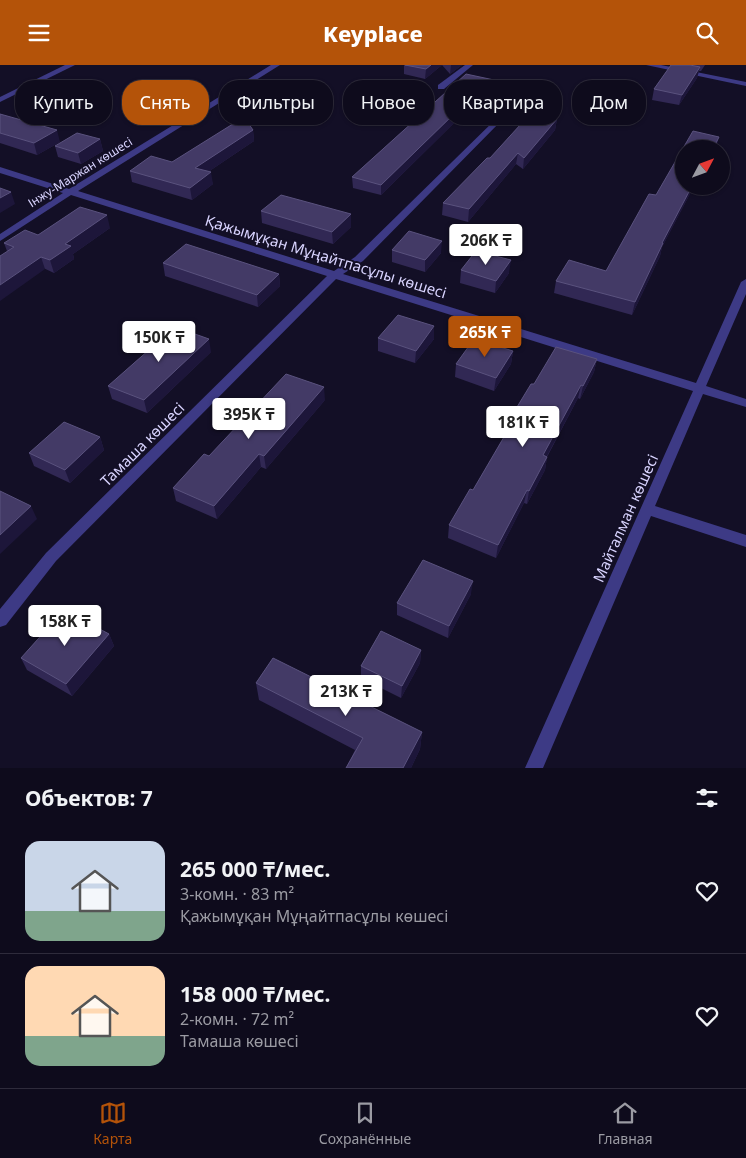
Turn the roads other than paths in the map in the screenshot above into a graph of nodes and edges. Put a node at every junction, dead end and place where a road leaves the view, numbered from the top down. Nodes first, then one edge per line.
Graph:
1 (71, 65) edge
2 (276, 65) edge
3 (469, 65) edge
4 (650, 65) edge
5 (746, 84) edge
6 (441, 87) dead end
7 (0, 100) edge
8 (492, 125) edge
9 (0, 170) edge
10 (70, 192) junction
11 (0, 237) edge
12 (334, 275) junction
13 (746, 282) edge
14 (700, 390) junction
15 (746, 403) edge
16 (647, 509) junction
17 (746, 541) edge
18 (0, 621) edge
19 (534, 768) edge

1 - 7 street
2 - 10 street, Інжу-Маржан көшесі
3 - 6 street
4 - 5 street
8 - 12 street, Тамаша көшесі
9 - 10 street, Қажымұқан Мұңайтпасұлы көшесі
10 - 11 street, Інжу-Маржан көшесі
10 - 12 street, Қажымұқан Мұңайтпасұлы көшесі
12 - 14 street, Қажымұқан Мұңайтпасұлы көшесі
12 - 18 street, Тамаша көшесі
13 - 14 street, Майталман көшесі
14 - 15 street, Қажымұқан Мұңайтпасұлы көшесі
14 - 16 street, Майталман көшесі
16 - 17 street
16 - 19 street, Майталман көшесі

